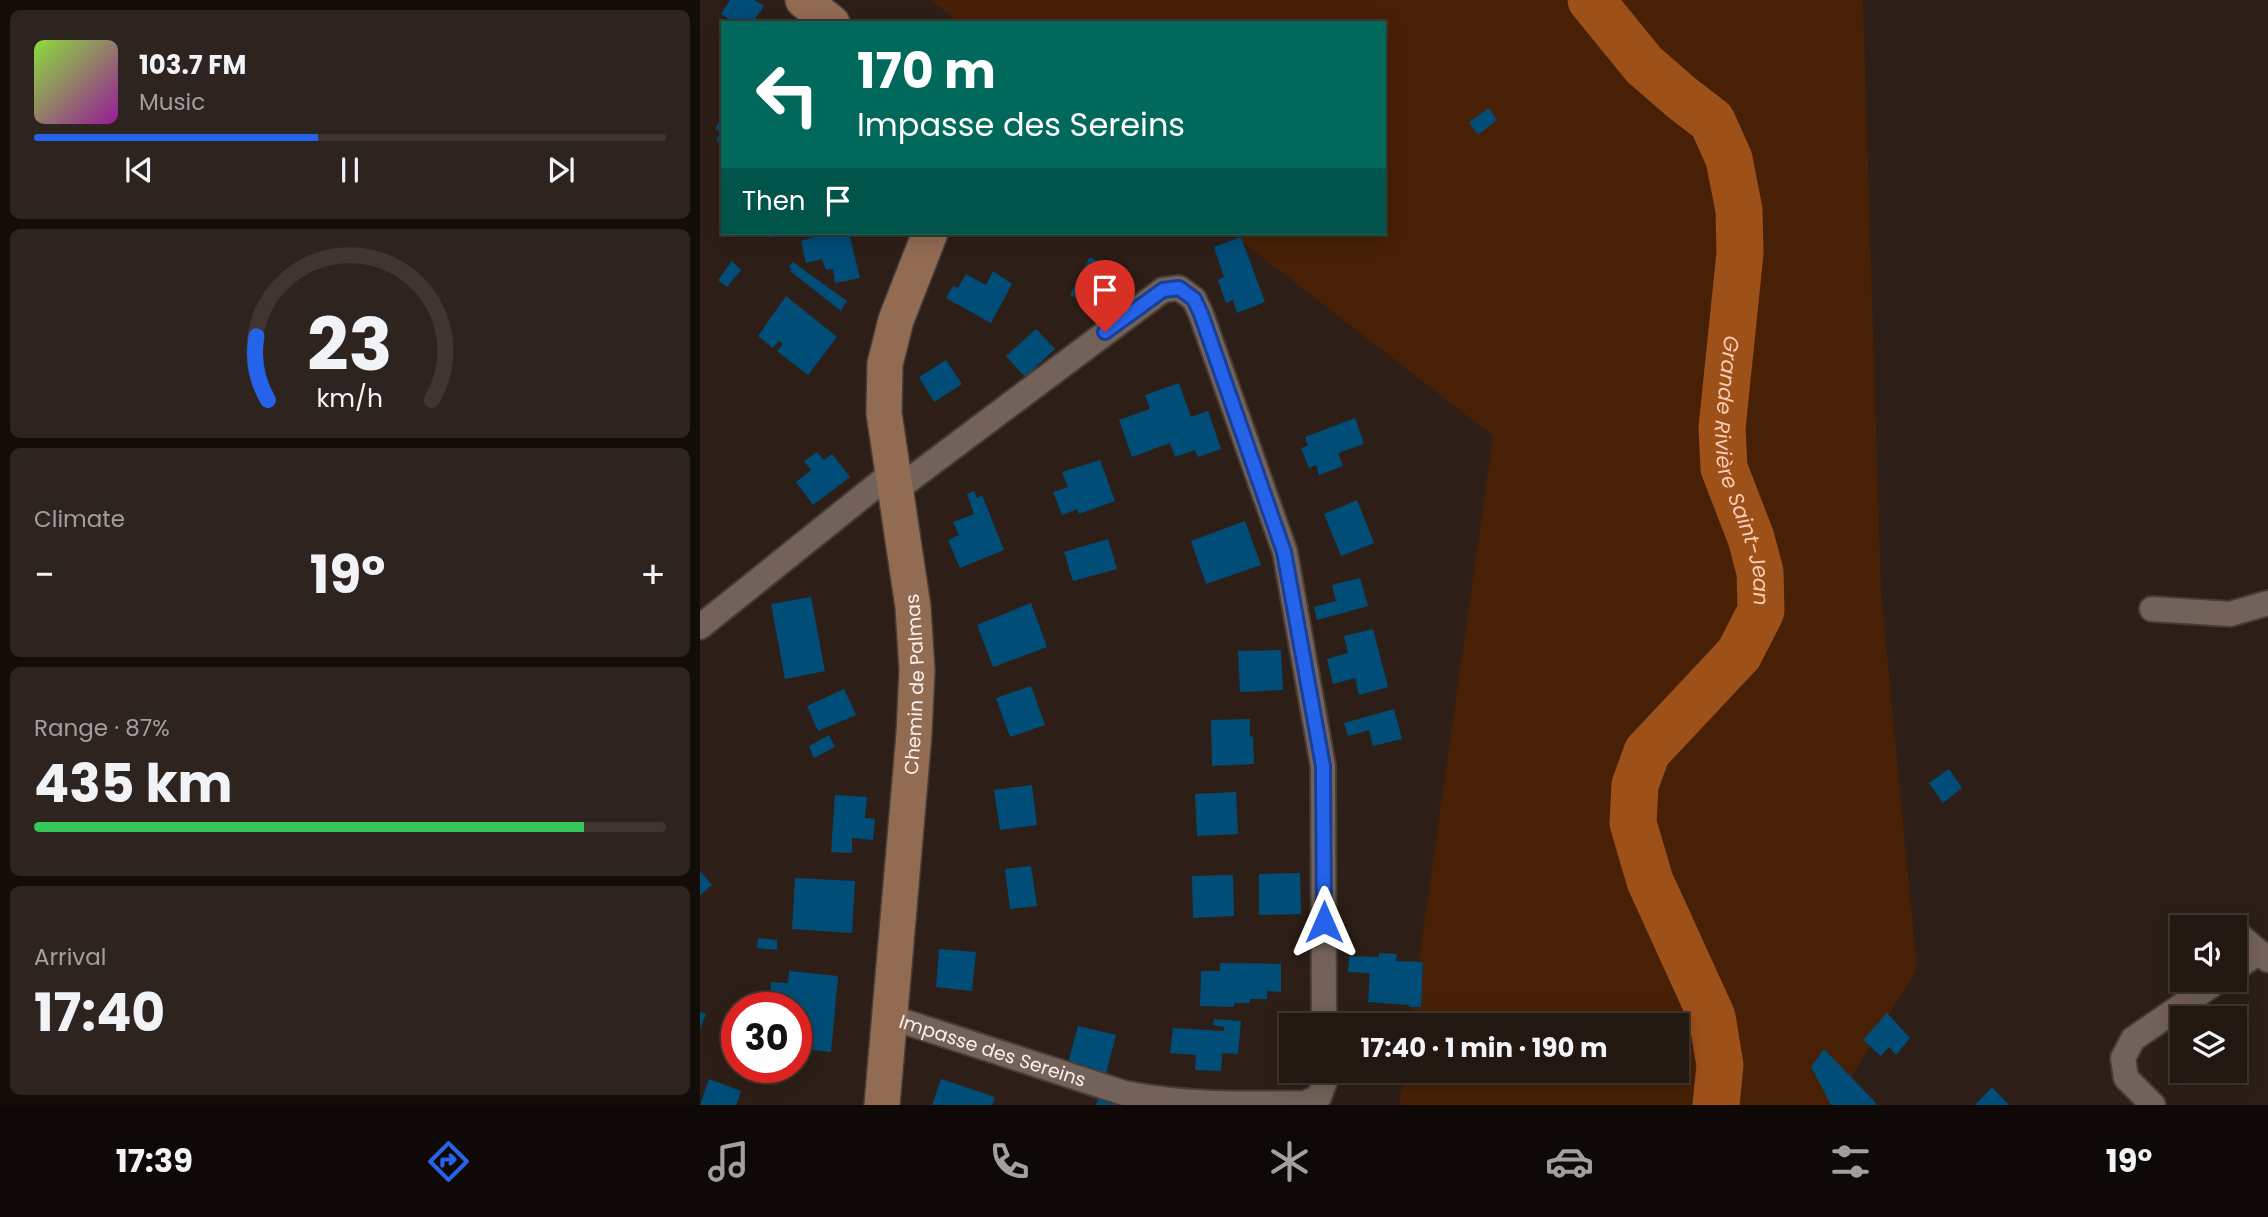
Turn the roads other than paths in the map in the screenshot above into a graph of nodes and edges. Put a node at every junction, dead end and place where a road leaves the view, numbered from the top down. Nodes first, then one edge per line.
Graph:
1 (803, 0) edge
2 (829, 21) edge
3 (929, 235) edge
4 (895, 481) junction
5 (2268, 603) edge
6 (2152, 609) dead end
7 (700, 627) edge
8 (2247, 942) edge
9 (2263, 956) edge
10 (2247, 963) edge
11 (2202, 992) edge
12 (1324, 1013) edge
13 (890, 1017) junction
14 (1325, 1083) edge
15 (1154, 1102) edge
16 (882, 1105) edge
17 (2153, 1105) edge

1 - 2 street
3 - 4 street, Chemin de Palmas
4 - 7 street
4 - 12 street
4 - 13 street, Chemin de Palmas
5 - 6 street
8 - 9 street
9 - 10 street
11 - 17 street
13 - 15 street, Impasse des Sereins
13 - 16 street, Chemin de Palmas
14 - 15 street, Impasse des Sereins

